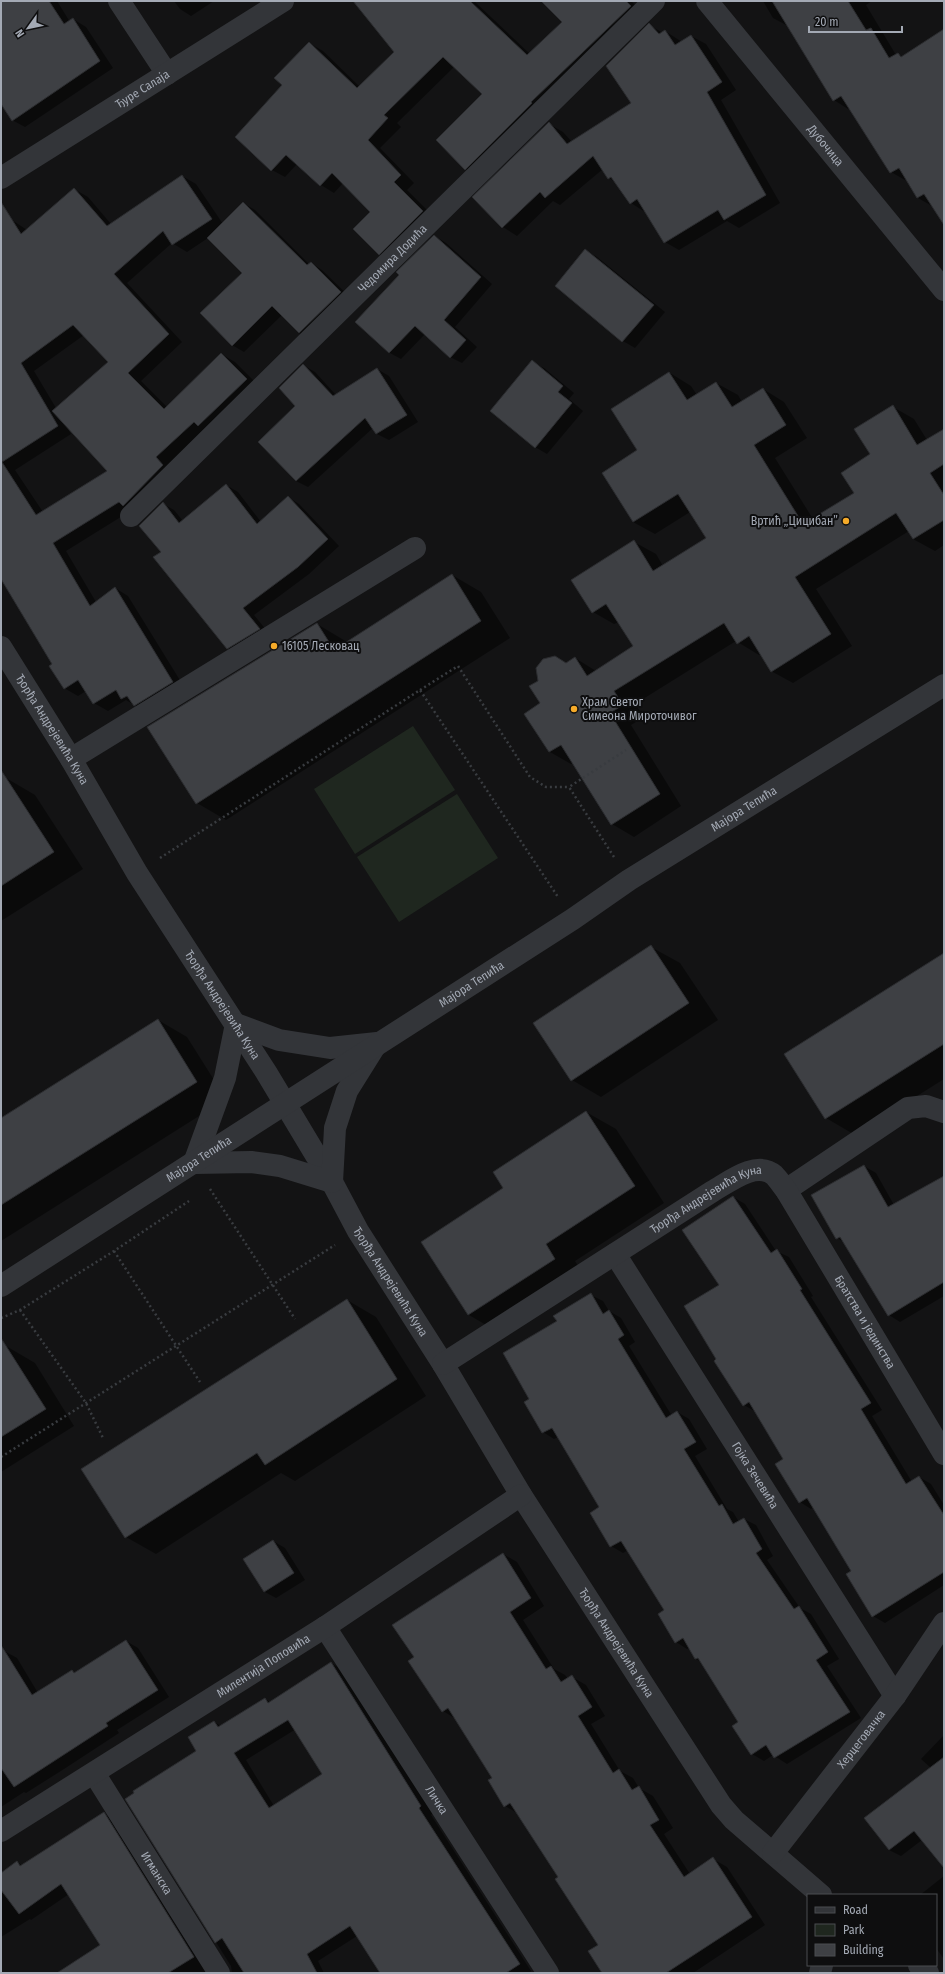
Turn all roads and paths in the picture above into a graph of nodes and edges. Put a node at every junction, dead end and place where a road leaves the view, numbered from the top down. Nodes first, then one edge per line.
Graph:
1 (119, 1) edge
2 (283, 1) edge
3 (654, 1) edge
4 (707, 1) edge
5 (167, 74) junction
6 (1, 178) edge
7 (944, 290) edge
8 (131, 516) dead end
9 (415, 548) dead end
10 (1, 647) edge
11 (944, 685) edge
12 (420, 690) junction
13 (626, 750) dead end
14 (70, 759) junction
15 (569, 787) junction
16 (136, 874) junction
17 (629, 880) junction
18 (572, 919) junction
19 (236, 1024) junction
20 (377, 1043) junction
21 (284, 1103) junction
22 (944, 1112) edge
23 (194, 1163) junction
24 (332, 1182) junction
25 (214, 1184) dead end
26 (786, 1190) junction
27 (190, 1200) dead end
28 (358, 1231) junction
29 (114, 1251) junction
30 (615, 1254) junction
31 (1, 1286) edge
32 (272, 1286) junction
33 (20, 1310) junction
34 (1, 1318) edge
35 (295, 1318) dead end
36 (175, 1346) junction
37 (443, 1364) junction
38 (200, 1382) dead end
39 (86, 1403) junction
40 (103, 1438) dead end
41 (944, 1454) edge
42 (1, 1457) edge
43 (521, 1495) junction
44 (944, 1623) edge
45 (325, 1627) junction
46 (895, 1696) junction
47 (94, 1773) junction
48 (1, 1831) edge
49 (773, 1853) junction
50 (819, 1894) edge
51 (919, 1966) edge
52 (219, 1973) edge
53 (548, 1973) edge
54 (928, 1973) edge

1 - 5 street
2 - 5 street, Ђуре Салаја
3 - 8 street, Чедомира Додића
4 - 7 street, Дубочица
5 - 6 street, Ђуре Салаја
9 - 14 street
10 - 14 street, Ђорђа Андрејевића Куна
11 - 17 street, Мајора Тепића
12 - 15 path
12 - 16 path
12 - 18 path
13 - 15 path
14 - 16 street, Ђорђа Андрејевића Куна
15 - 17 path
16 - 19 street, Ђорђа Андрејевића Куна
17 - 18 street, Мајора Тепића
18 - 20 street, Мајора Тепића
19 - 20 street
19 - 21 street, Ђорђа Андрејевића Куна
19 - 23 street
20 - 21 street, Мајора Тепића
20 - 24 street
21 - 23 street, Мајора Тепића
21 - 24 street, Ђорђа Андрејевића Куна
22 - 26 street
23 - 24 street
23 - 31 street, Мајора Тепића
24 - 28 street, Ђорђа Андрејевића Куна
25 - 32 path
26 - 30 street, Ђорђа Андрејевића Куна
26 - 41 street, Братства и јединства
27 - 29 path
28 - 32 path
28 - 37 street, Ђорђа Андрејевића Куна
29 - 33 path
29 - 36 path
30 - 37 street, Ђорђа Андрејевића Куна
30 - 46 street, Гојка Зечевића
32 - 35 path
32 - 36 path
33 - 34 path
33 - 39 path
36 - 38 path
36 - 39 path
37 - 43 street, Ђорђа Андрејевића Куна
39 - 40 path
39 - 42 path
43 - 45 street, Милентија Поповића
43 - 49 street, Ђорђа Андрејевића Куна
44 - 46 street, Херцеговачка
45 - 47 street, Милентија Поповића
45 - 53 street, Личка
46 - 49 street, Херцеговачка
47 - 48 street, Милентија Поповића
47 - 52 street, Игманска
49 - 50 street, Ђорђа Андрејевића Куна
51 - 54 street

